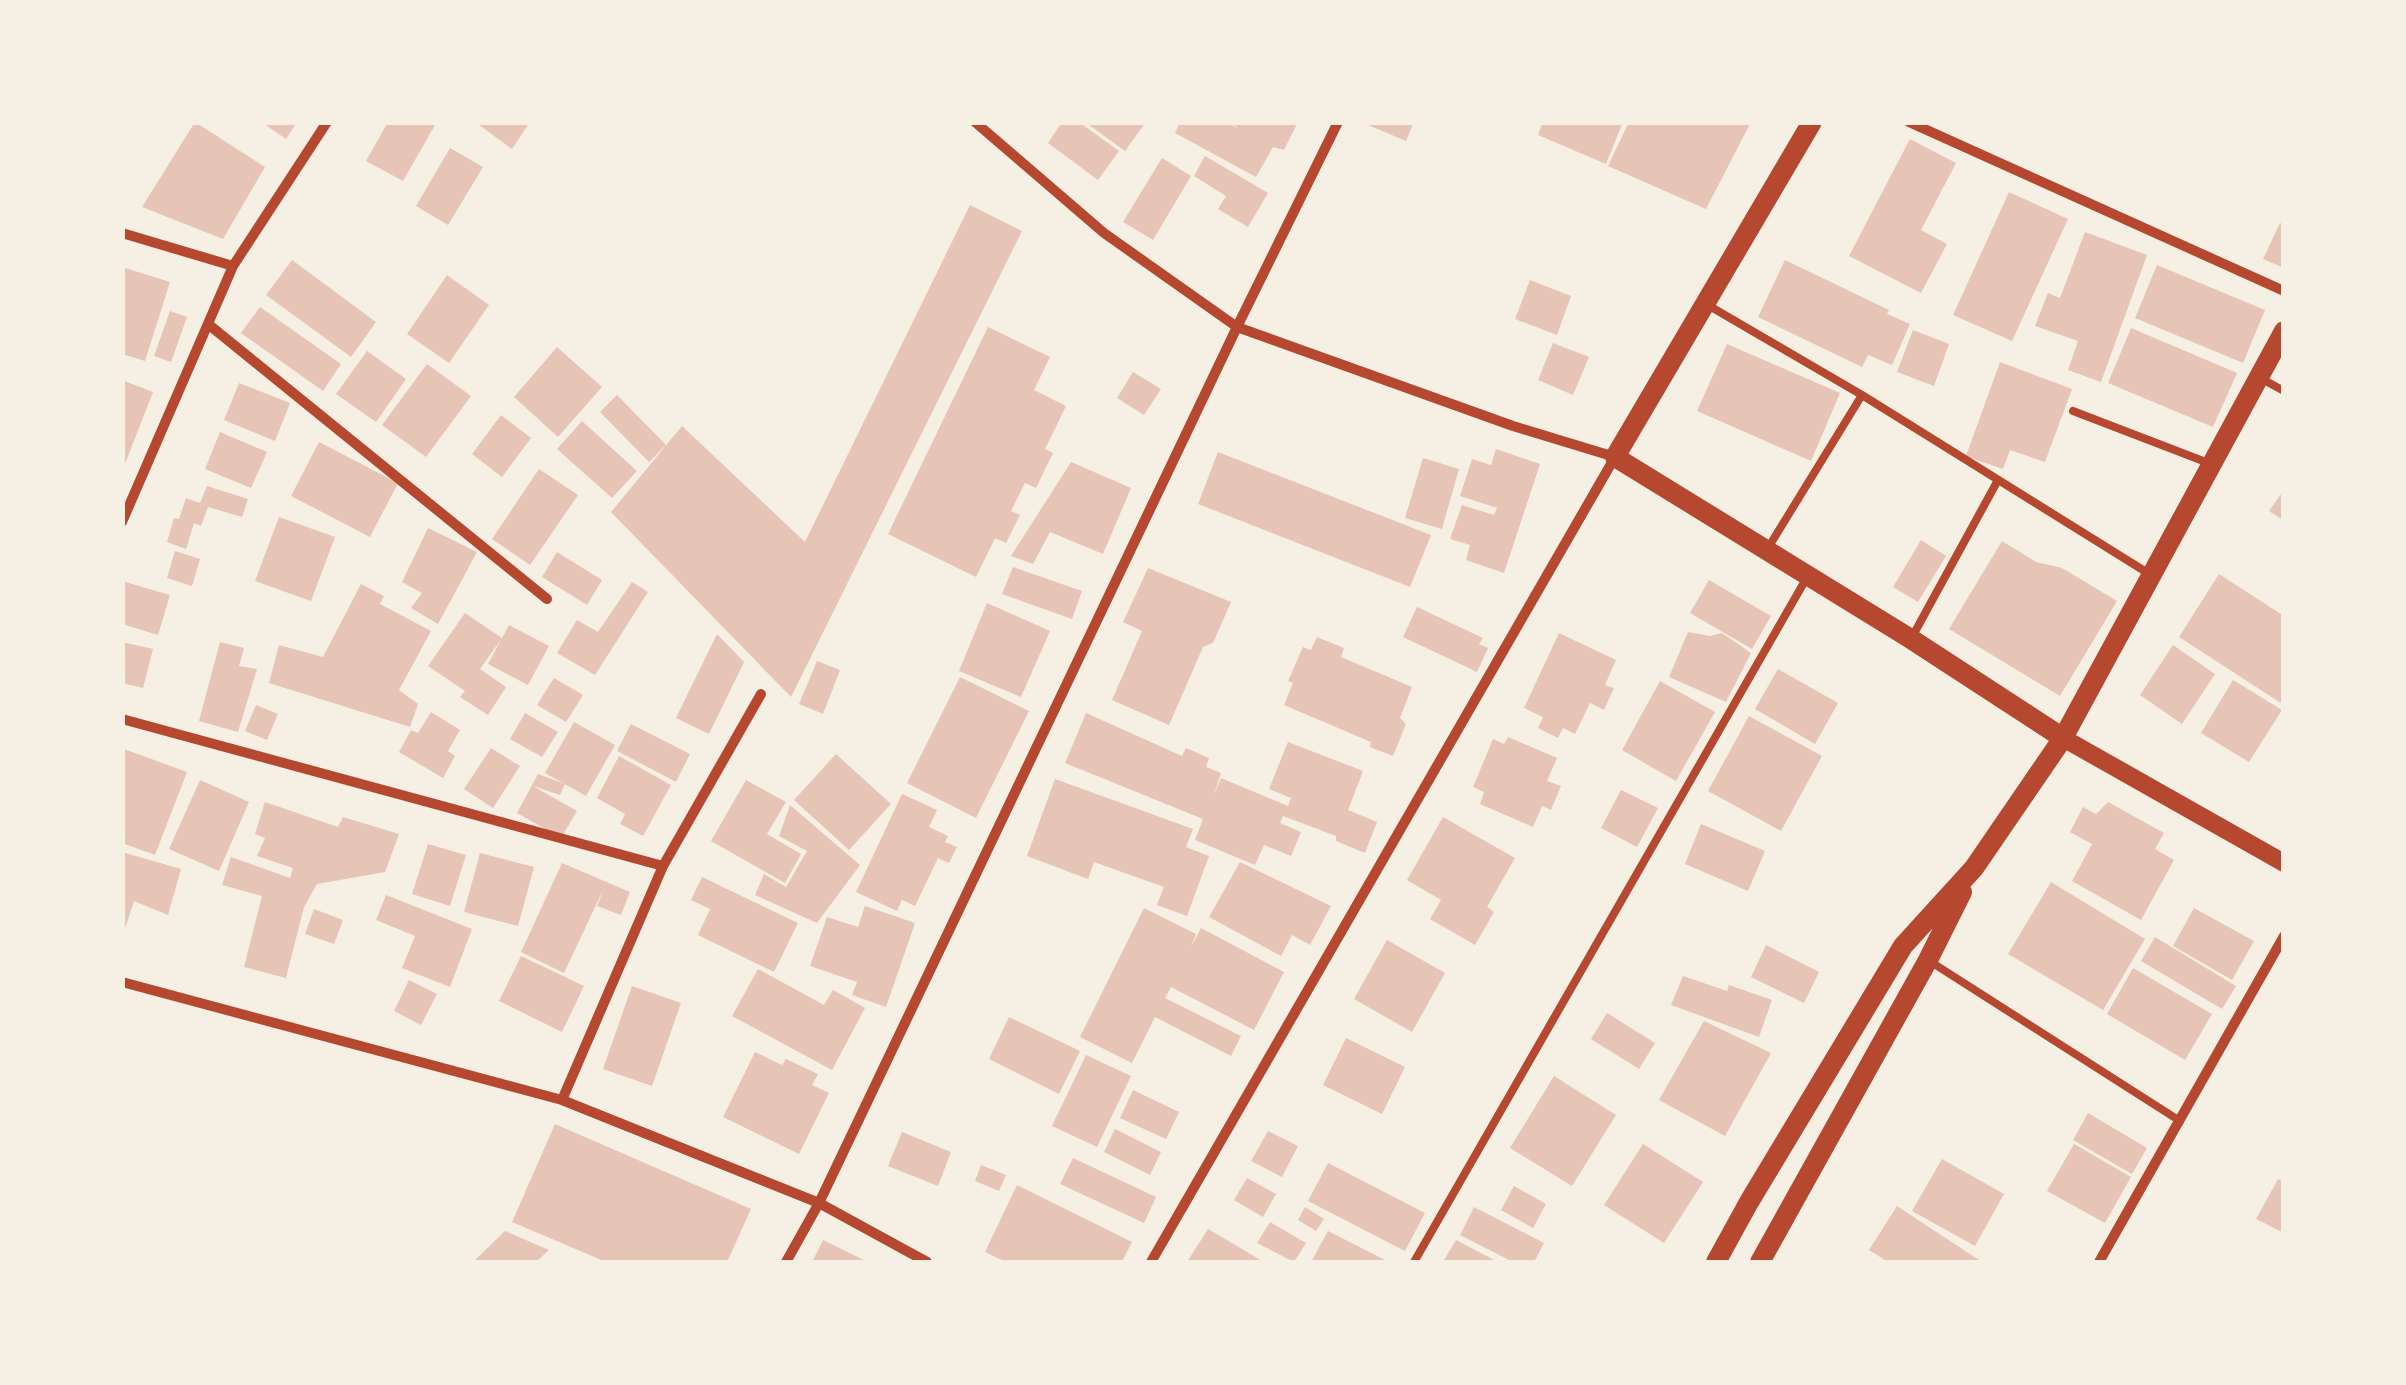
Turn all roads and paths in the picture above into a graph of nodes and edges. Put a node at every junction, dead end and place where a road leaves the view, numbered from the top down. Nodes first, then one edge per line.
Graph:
1 (327, 122) edge
2 (975, 122) edge
3 (1338, 122) edge
4 (1812, 122) edge
5 (1908, 122) edge
6 (122, 232) edge
7 (233, 266) junction
8 (2284, 291) edge
9 (1706, 304) junction
10 (208, 324) junction
11 (1236, 327) junction
12 (2284, 331) edge
13 (2258, 377) junction
14 (2284, 391) edge
15 (1862, 395) junction
16 (2074, 411) dead end
17 (1615, 458) junction
18 (2211, 464) junction
19 (1998, 480) junction
20 (122, 522) edge
21 (1767, 549) junction
22 (1808, 575) junction
23 (2151, 576) junction
24 (547, 599) dead end
25 (1911, 639) junction
26 (761, 694) dead end
27 (122, 719) edge
28 (2063, 738) junction
29 (2284, 863) edge
30 (663, 866) junction
31 (1974, 868) junction
32 (2284, 936) edge
33 (1928, 960) junction
34 (122, 982) edge
35 (562, 1100) junction
36 (2180, 1122) junction
37 (819, 1203) junction
38 (786, 1262) edge
39 (927, 1262) edge
40 (1151, 1262) edge
41 (1414, 1262) edge
42 (1716, 1262) edge
43 (1760, 1262) edge
44 (2099, 1262) edge

1 - 7 street
2 - 11 street
3 - 11 street
4 - 9 main road
5 - 8 street
6 - 7 street
7 - 10 street
9 - 15 lane
9 - 17 main road
10 - 20 street
10 - 24 street
11 - 17 street
11 - 37 street
12 - 13 main road
13 - 14 lane
13 - 18 main road
15 - 19 lane
15 - 21 lane
16 - 18 lane
17 - 21 main road
17 - 40 street
18 - 23 main road
19 - 23 lane
19 - 25 lane
21 - 22 main road
22 - 25 main road
22 - 41 lane
23 - 28 main road
25 - 28 main road
26 - 30 street
27 - 30 street
28 - 29 street
28 - 31 main road
30 - 35 street
31 - 33 main road
31 - 42 main road
32 - 36 street
33 - 36 lane
33 - 43 main road
34 - 35 street
35 - 37 street
36 - 44 street
37 - 38 street
37 - 39 street

